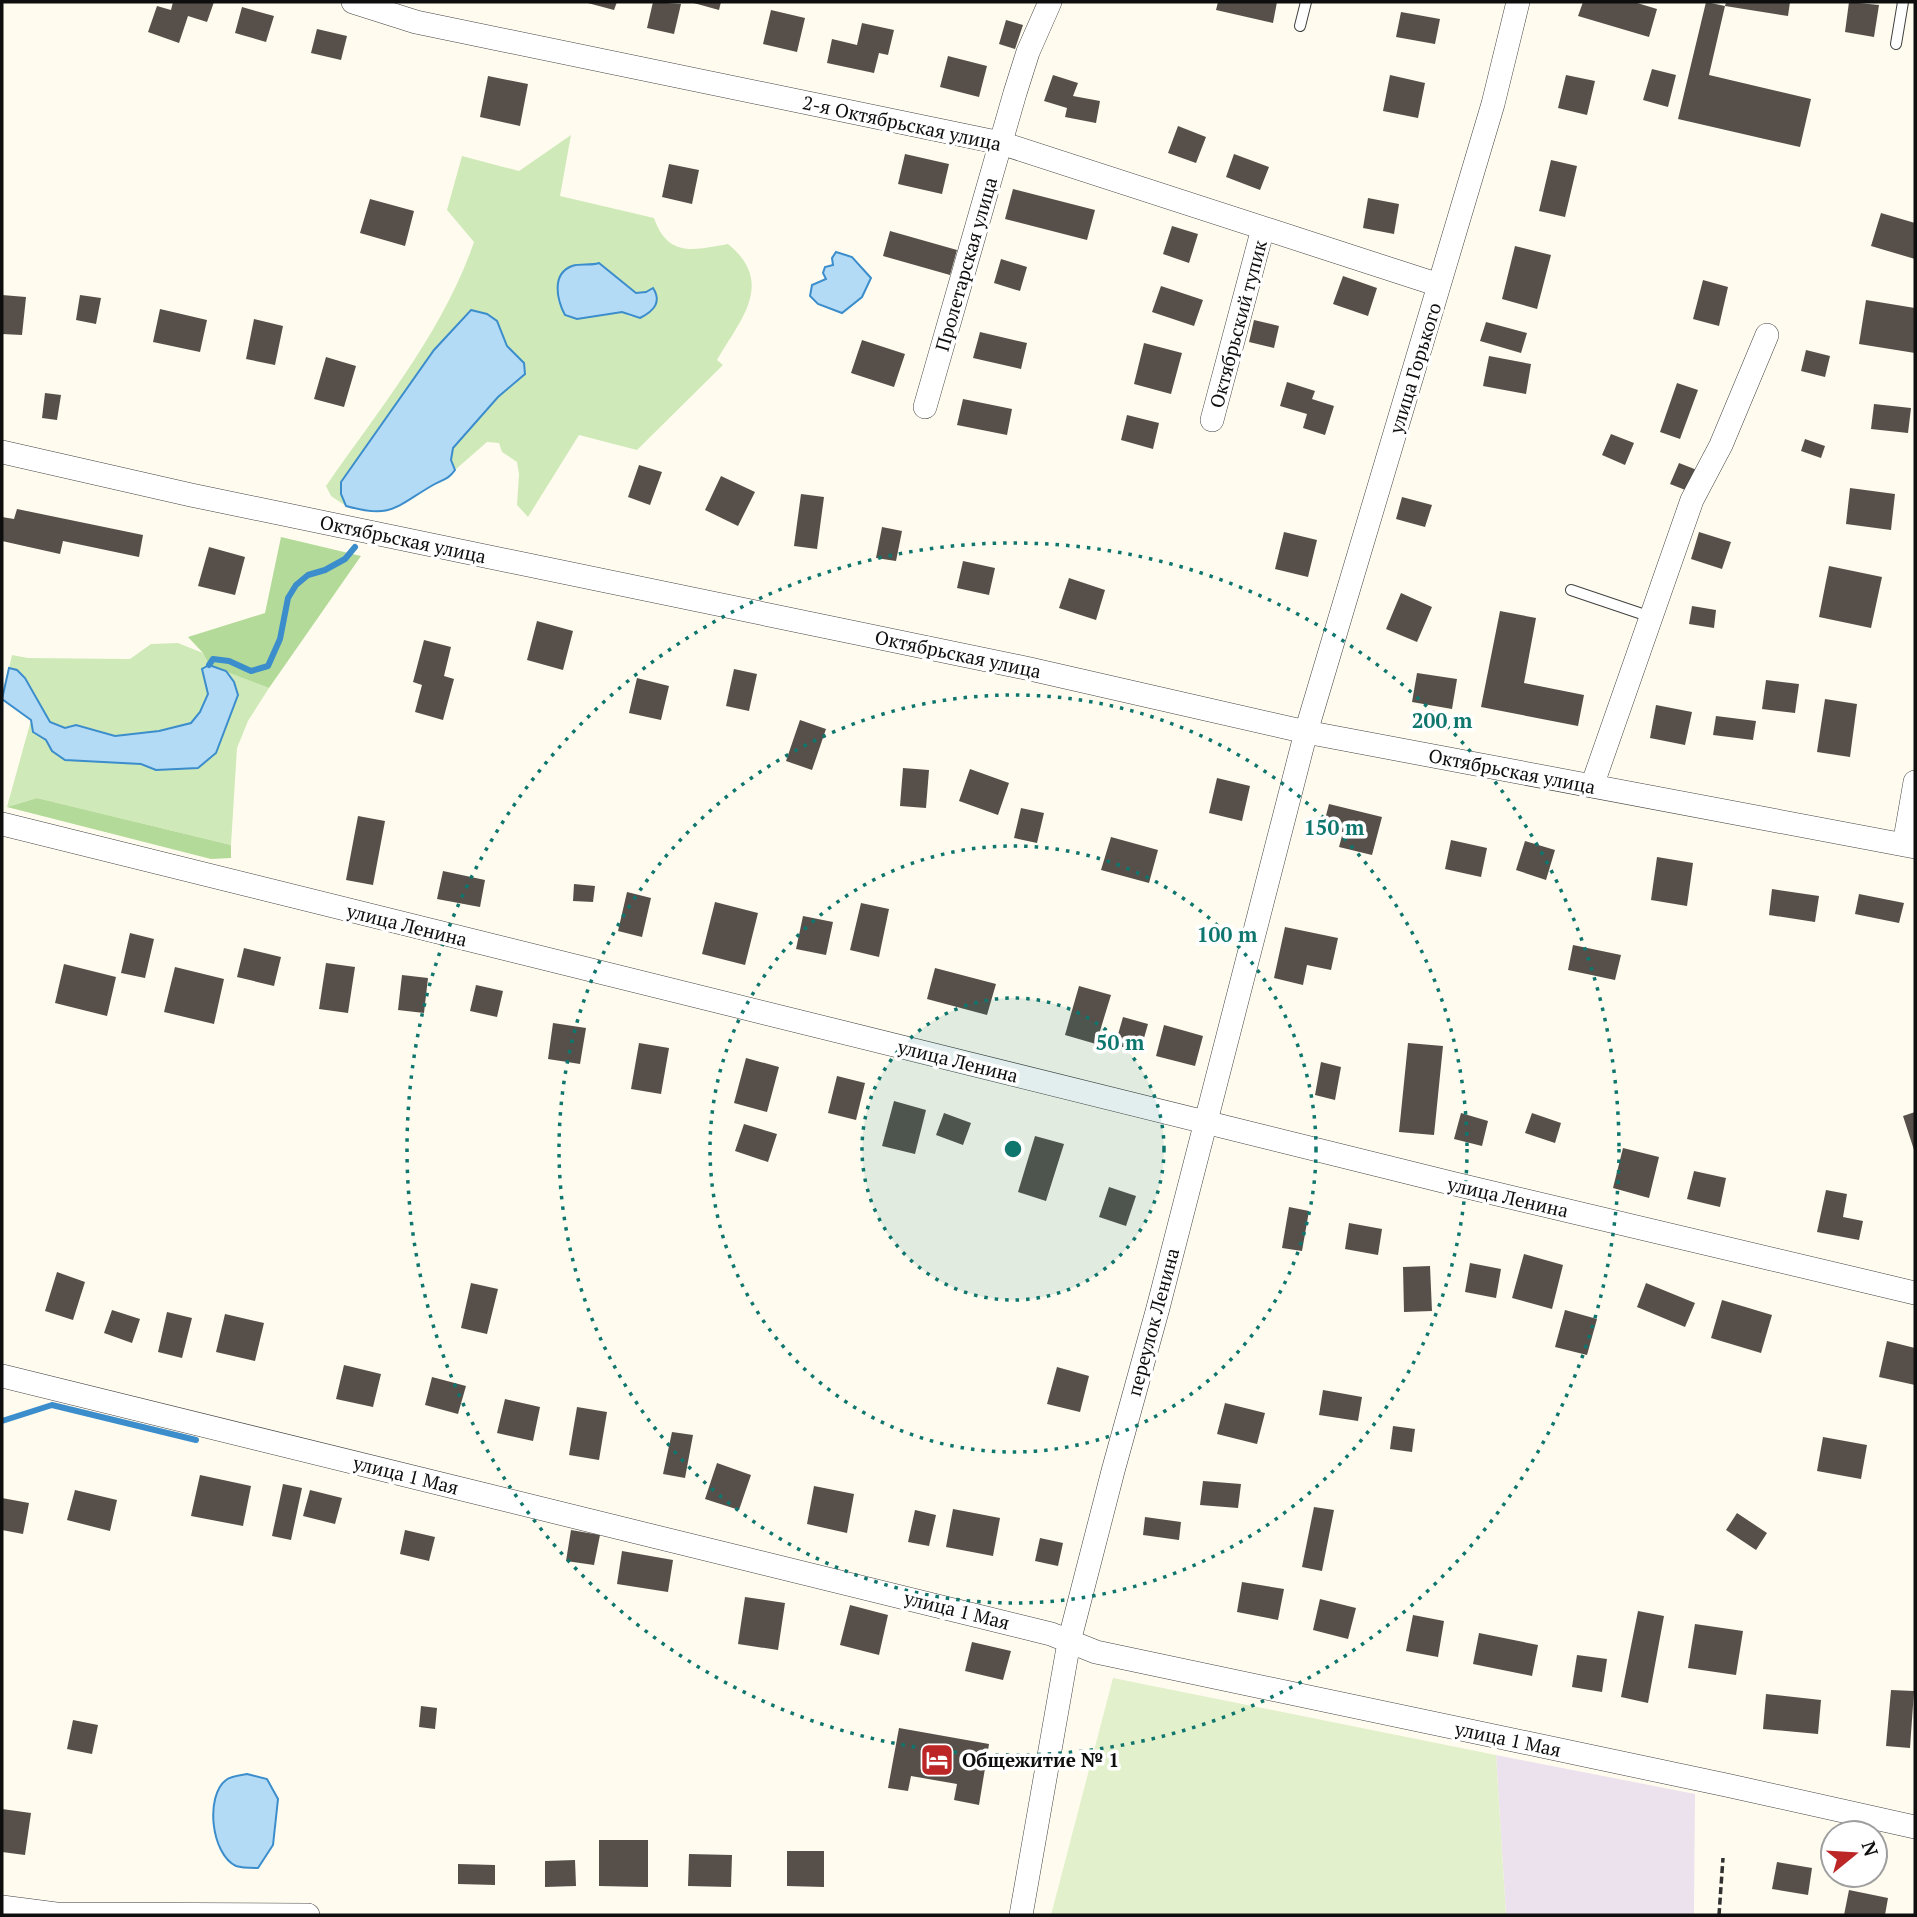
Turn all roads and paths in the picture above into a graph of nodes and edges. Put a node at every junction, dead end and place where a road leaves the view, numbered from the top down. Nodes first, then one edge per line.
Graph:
1 (1049, 2) edge
2 (1306, 2) edge
3 (1518, 2) edge
4 (1903, 2) edge
5 (361, 3) edge
6 (1300, 26) dead end
7 (1896, 44) dead end
8 (1001, 143) junction
9 (1263, 228) junction
10 (1439, 285) junction
11 (1767, 335) dead end
12 (925, 407) dead end
13 (1212, 420) dead end
14 (2, 452) edge
15 (1571, 590) dead end
16 (1651, 617) junction
17 (1306, 732) junction
18 (1915, 782) edge
19 (1592, 786) junction
20 (2, 824) edge
21 (1910, 846) edge
22 (1206, 1123) junction
23 (1915, 1293) edge
24 (2, 1376) edge
25 (1069, 1642) junction
26 (1915, 1827) edge
27 (1723, 1858) dead end
28 (2, 1907) edge
29 (307, 1915) edge
30 (1021, 1915) edge
31 (1719, 1915) edge

1 - 8 street, Пролетарская улица
2 - 6 lane
3 - 10 street, улица Горького
4 - 7 lane
5 - 8 street, 2-я Октябрьская улица
8 - 9 street, 2-я Октябрьская улица
8 - 12 street, Пролетарская улица
9 - 10 street, 2-я Октябрьская улица
9 - 13 street, Октябрьский тупик
10 - 17 street, улица Горького
11 - 16 street
14 - 17 street, Октябрьская улица
15 - 16 lane
16 - 19 street
17 - 19 street, Октябрьская улица
17 - 22 street, переулок Ленина
18 - 21 street
19 - 21 street, Октябрьская улица
20 - 22 street, улица Ленина
22 - 23 street, улица Ленина
22 - 25 street, переулок Ленина
24 - 25 street, улица 1 Мая
25 - 26 street, улица 1 Мая
25 - 30 street, переулок Ленина
27 - 31 path
28 - 29 street

